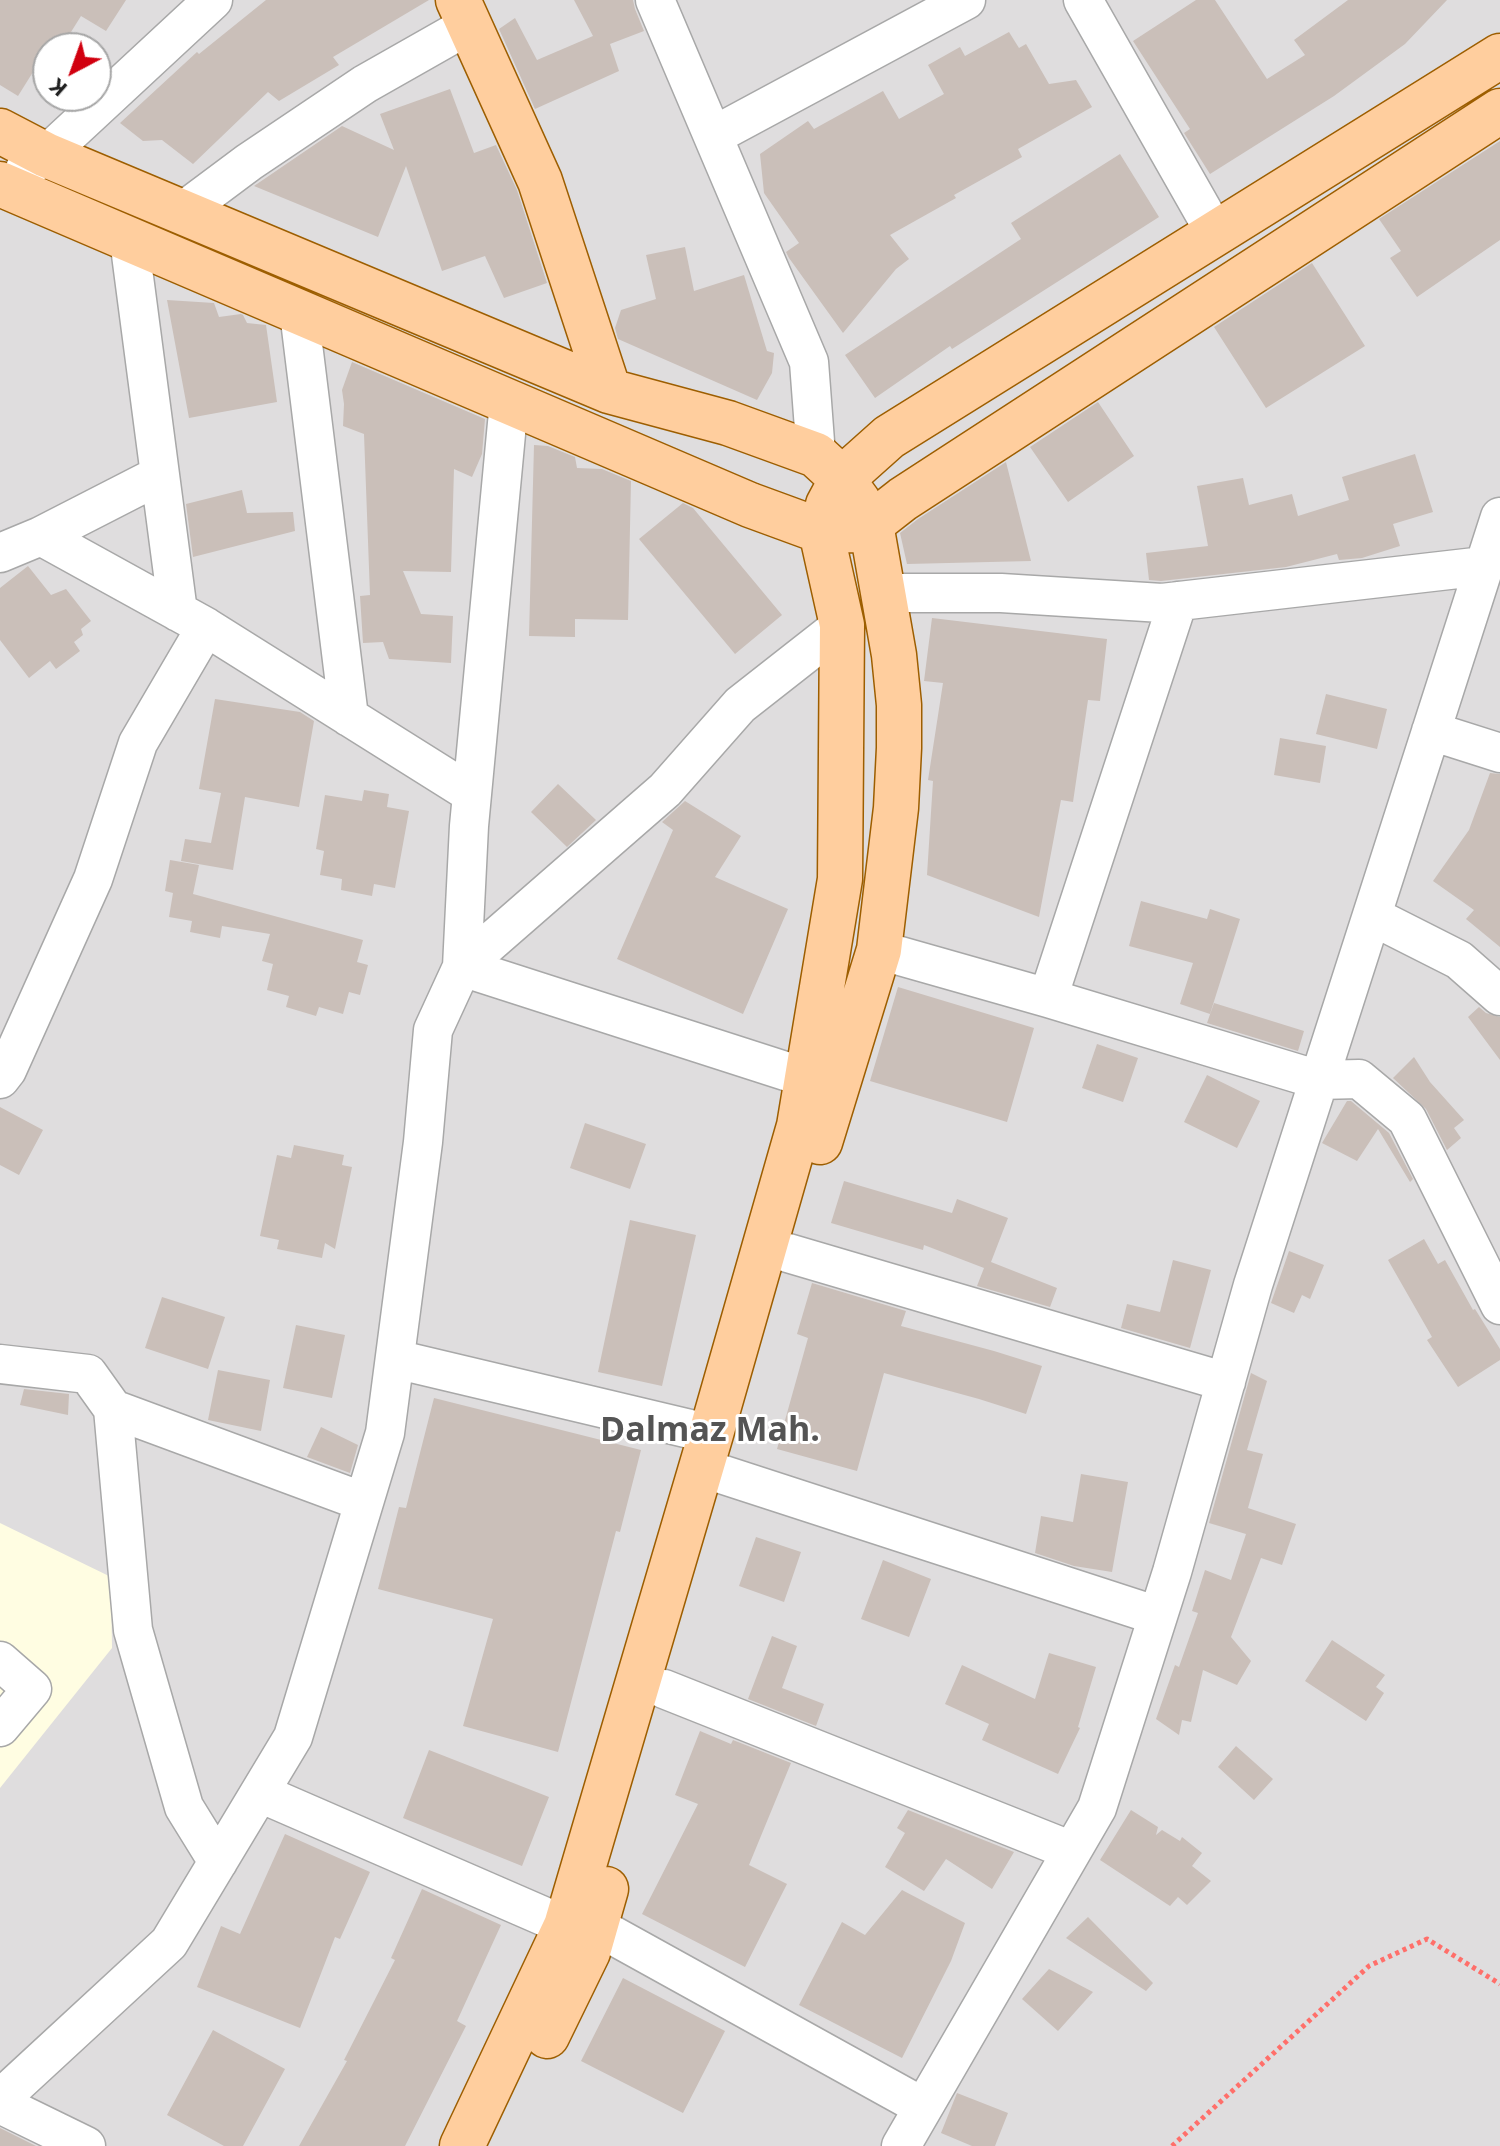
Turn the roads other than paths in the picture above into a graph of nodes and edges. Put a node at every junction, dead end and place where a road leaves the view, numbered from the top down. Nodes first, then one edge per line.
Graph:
1 (655, 0) edge
2 (966, 0) edge
3 (1083, 0) edge
4 (208, 1) edge
5 (463, 12) edge
6 (1500, 56) edge
7 (1500, 111) edge
8 (0, 131) edge
9 (713, 136) junction
10 (46, 155) junction
11 (1, 185) edge
12 (182, 212) junction
13 (1216, 234) junction
14 (129, 239) junction
15 (299, 312) junction
16 (609, 391) junction
17 (509, 402) junction
18 (829, 467) junction
19 (160, 475) junction
20 (1500, 517) edge
21 (871, 524) junction
22 (821, 531) junction
23 (41, 536) junction
24 (0, 553) edge
25 (1484, 566) junction
26 (885, 593) junction
27 (1178, 601) junction
28 (192, 620) junction
29 (842, 625) junction
30 (349, 717) junction
31 (1431, 731) junction
32 (1500, 753) edge
33 (472, 794) junction
34 (1372, 916) junction
35 (879, 950) junction
36 (462, 967) junction
37 (1500, 996) edge
38 (1048, 998) junction
39 (2, 1071) edge
40 (807, 1078) junction
41 (1319, 1080) junction
42 (788, 1253) junction
43 (1500, 1305) edge
44 (395, 1359) junction
45 (0, 1364) edge
46 (1226, 1382) junction
47 (113, 1409) junction
48 (711, 1434) junction
49 (724, 1475) junction
50 (364, 1502) junction
51 (1158, 1616) junction
52 (0, 1661) edge
53 (664, 1689) junction
54 (0, 1727) edge
55 (260, 1793) junction
56 (1072, 1851) junction
57 (218, 1862) junction
58 (581, 1926) junction
59 (0, 2101) edge
60 (917, 2130) edge
61 (86, 2146) edge
62 (462, 2146) edge
63 (492, 2146) edge

1 - 9 street
2 - 9 street
3 - 13 street
4 - 10 street
5 - 12 street
5 - 16 main road
6 - 13 main road
7 - 21 main road
8 - 10 main road
9 - 18 street
10 - 11 street
10 - 12 main road
11 - 14 main road
12 - 16 main road
13 - 18 main road
14 - 15 main road
14 - 19 street
15 - 17 main road
15 - 30 street
16 - 18 main road
17 - 22 main road
17 - 33 street
18 - 21 main road
18 - 22 main road
19 - 23 street
19 - 28 street
20 - 25 street
21 - 22 main road
21 - 26 main road
22 - 29 main road
23 - 24 street
23 - 28 street
25 - 27 street
25 - 31 street
26 - 27 street
26 - 35 main road
27 - 38 street
28 - 30 street
28 - 39 street
29 - 36 street
29 - 40 main road
30 - 33 street
31 - 32 street
31 - 34 street
33 - 36 street
34 - 37 street
34 - 41 street
35 - 38 street
35 - 42 main road
36 - 40 street
36 - 44 street
38 - 41 street
40 - 48 main road
41 - 43 street
41 - 46 street
42 - 46 street
42 - 49 main road
44 - 48 street
44 - 50 street
45 - 47 street
46 - 51 street
47 - 50 street
47 - 57 street
48 - 58 main road
49 - 51 street
49 - 53 main road
50 - 55 street
51 - 56 street
52 - 54 street
53 - 56 street
53 - 58 main road
55 - 57 street
55 - 58 street
56 - 60 street
57 - 59 street
58 - 60 street
58 - 62 main road
58 - 63 main road
59 - 61 street

